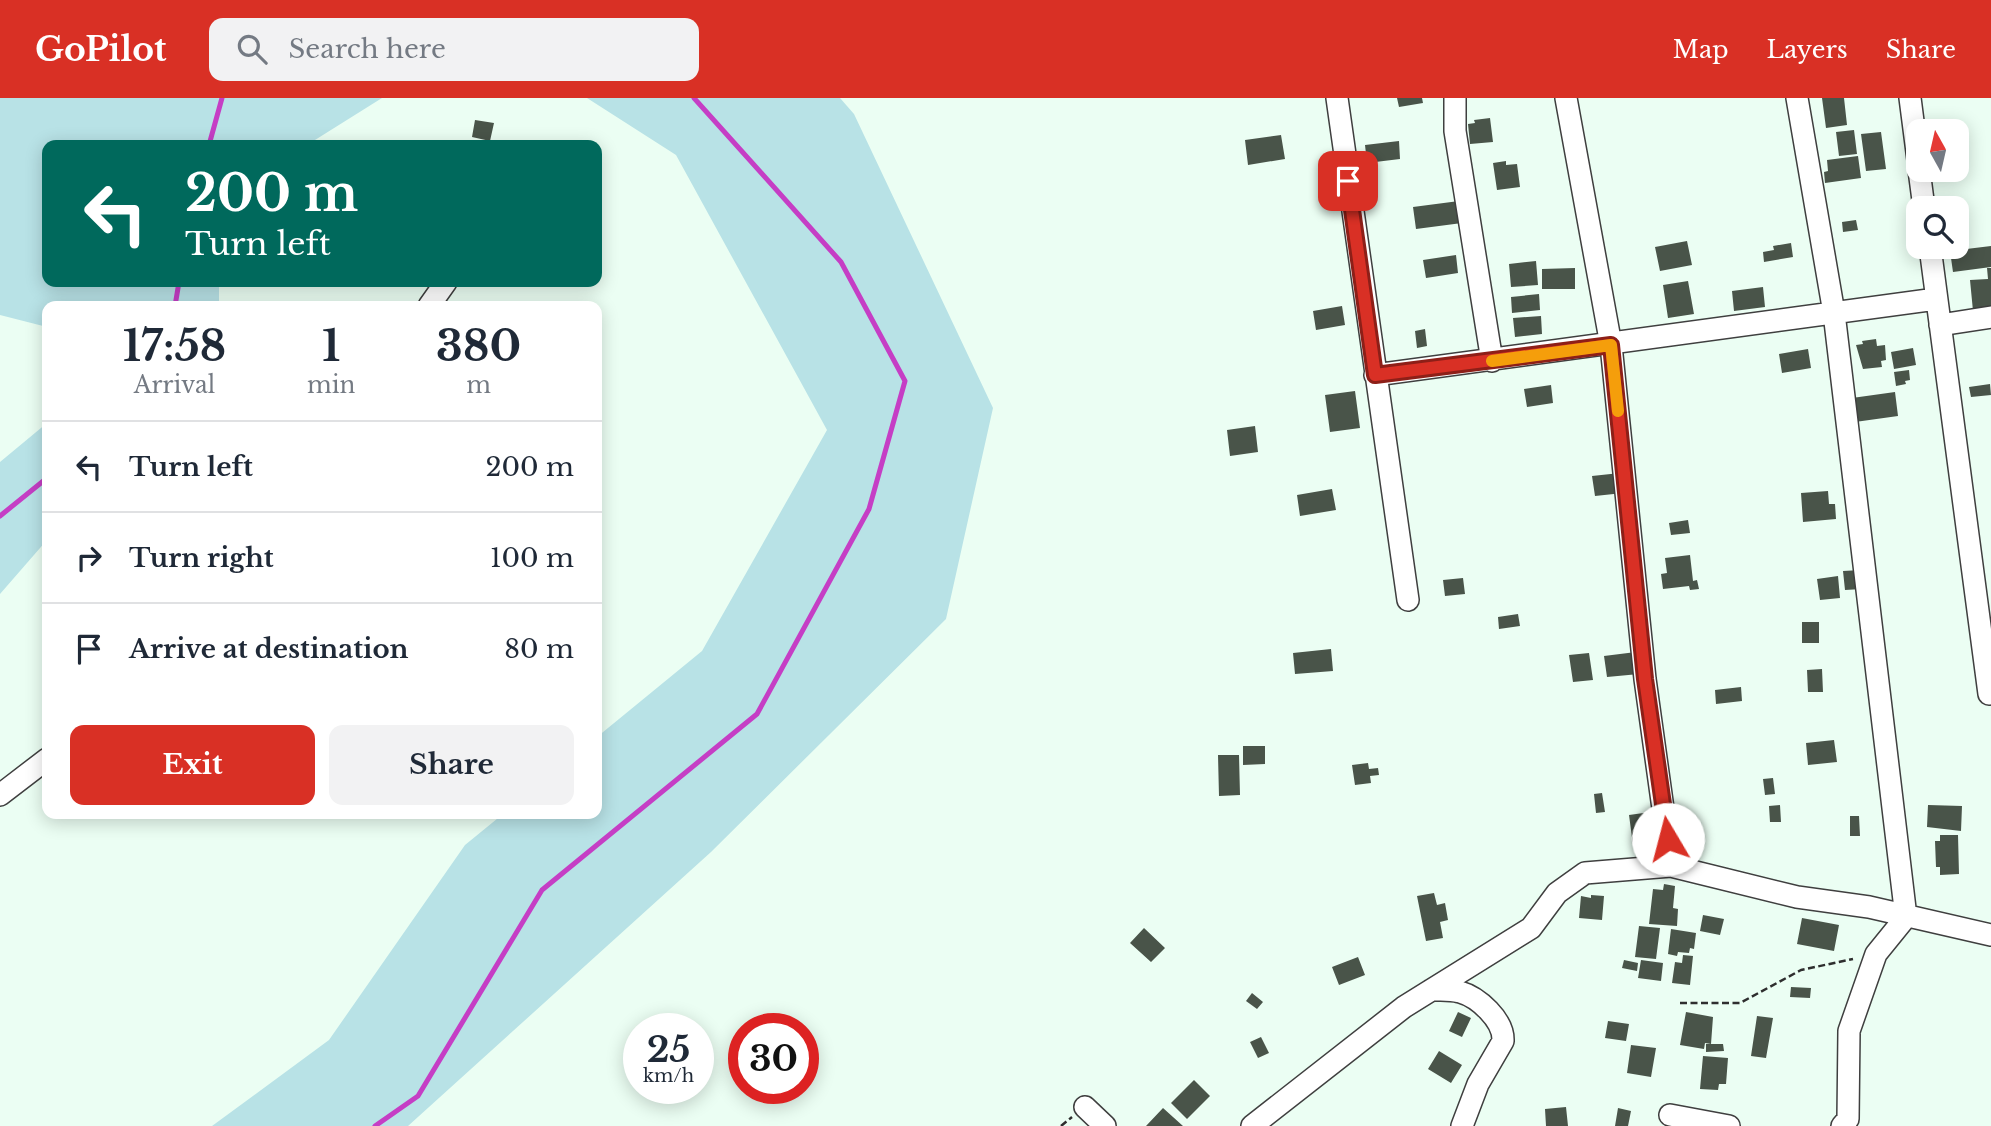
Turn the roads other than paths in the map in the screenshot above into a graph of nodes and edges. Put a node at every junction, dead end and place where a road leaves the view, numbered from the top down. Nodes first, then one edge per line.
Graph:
1 (1337, 98) edge
2 (1455, 98) edge
3 (1566, 98) edge
4 (1797, 98) edge
5 (1910, 98) edge
6 (1913, 119) edge
7 (1931, 259) edge
8 (1936, 299) junction
9 (1834, 313) junction
10 (1991, 317) edge
11 (1940, 325) junction
12 (1611, 345) junction
13 (1492, 361) junction
14 (1375, 375) junction
15 (1408, 600) dead end
16 (1990, 698) edge
17 (42, 763) edge
18 (0, 795) edge
19 (1671, 866) junction
20 (1906, 917) junction
21 (1991, 935) edge
22 (1431, 990) junction
23 (1086, 1107) dead end
24 (1670, 1115) dead end
25 (1105, 1126) edge
26 (1252, 1126) edge
27 (1462, 1126) edge
28 (1729, 1126) edge
29 (1842, 1126) edge

1 - 14 street
2 - 13 street
3 - 12 street
4 - 9 street
5 - 6 street
7 - 8 street
8 - 9 street
8 - 11 street
9 - 12 street
9 - 20 street
10 - 11 street
11 - 16 street
12 - 13 street
12 - 19 street
13 - 14 street
14 - 15 street
17 - 18 street
19 - 20 street
19 - 22 street
20 - 21 street
20 - 29 street
22 - 26 street
22 - 27 street
23 - 25 street
24 - 28 street

